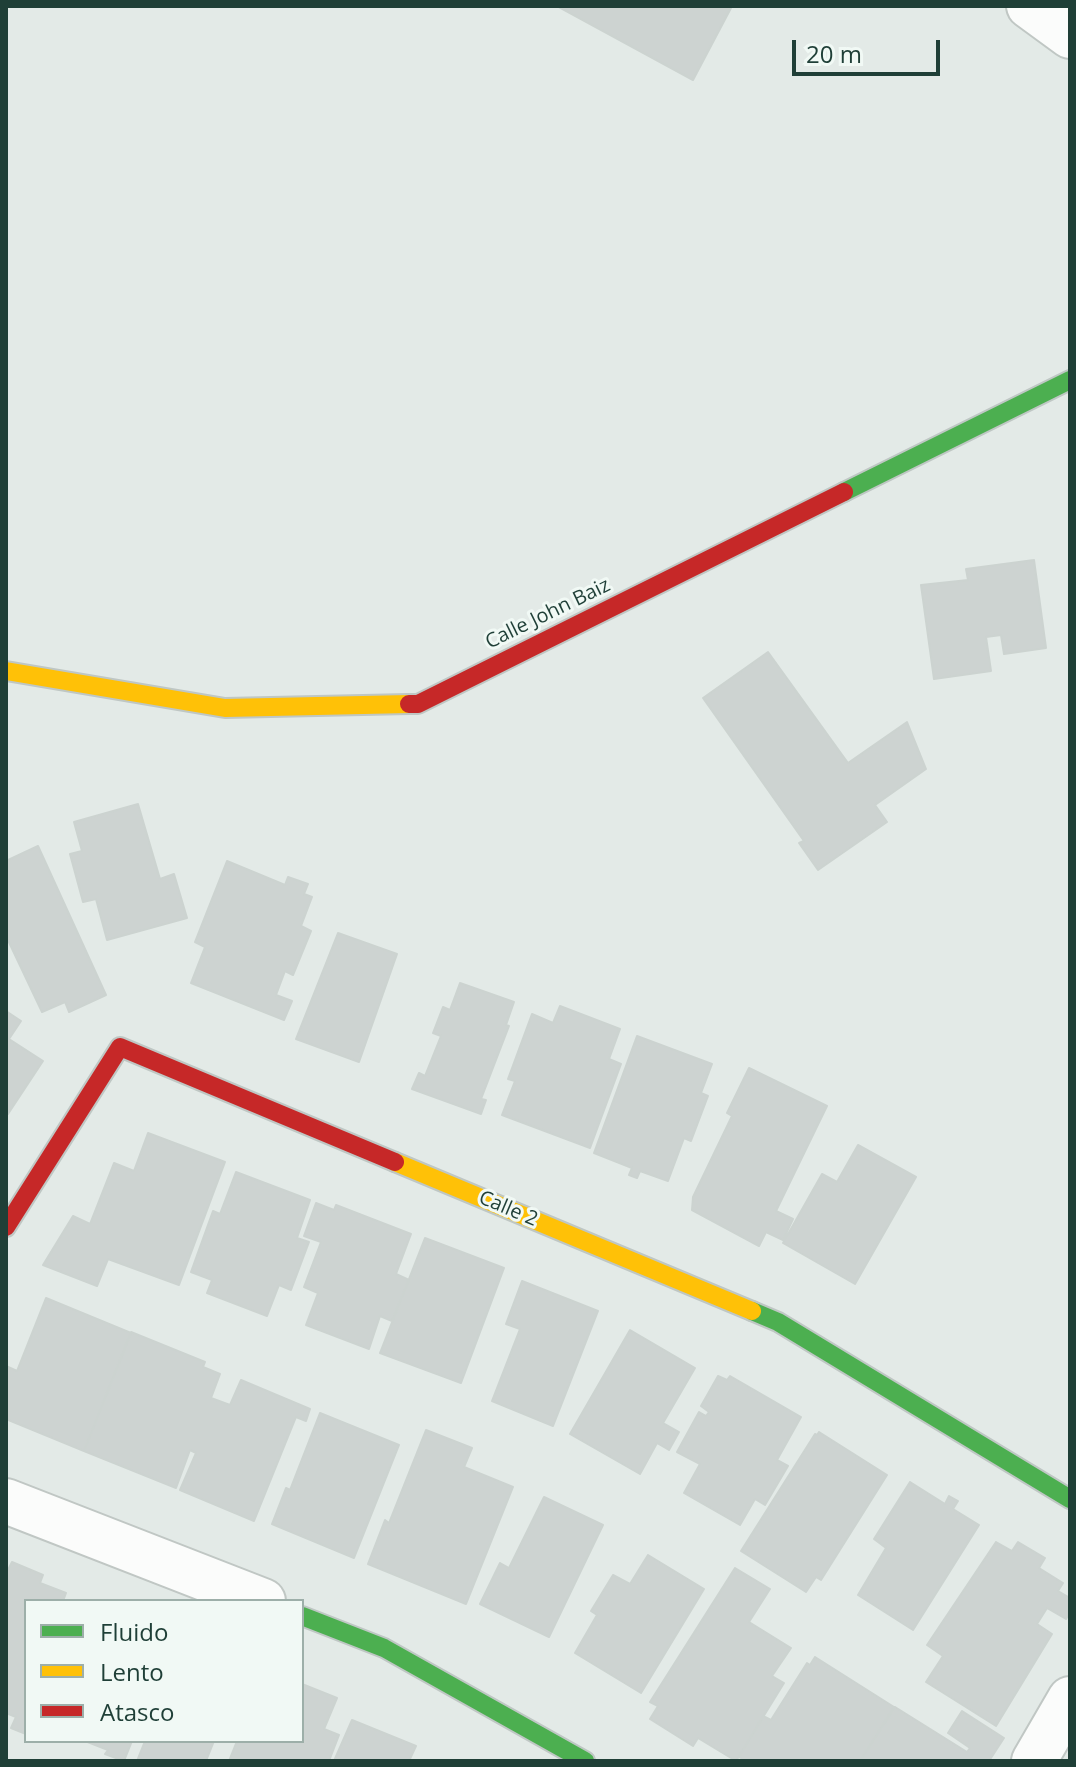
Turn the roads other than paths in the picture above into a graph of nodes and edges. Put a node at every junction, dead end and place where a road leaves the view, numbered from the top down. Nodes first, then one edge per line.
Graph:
1 (1029, 6) edge
2 (1070, 36) edge
3 (1070, 380) edge
4 (6, 671) edge
5 (6, 1227) edge
6 (1070, 1499) edge
7 (6, 1501) edge
8 (258, 1599) edge
9 (304, 1617) edge
10 (1070, 1699) edge
11 (585, 1761) edge
12 (1034, 1761) edge

1 - 2 street
3 - 4 street, Calle John Baiz
5 - 6 street, Calle 2
7 - 8 street
9 - 11 street
10 - 12 street

